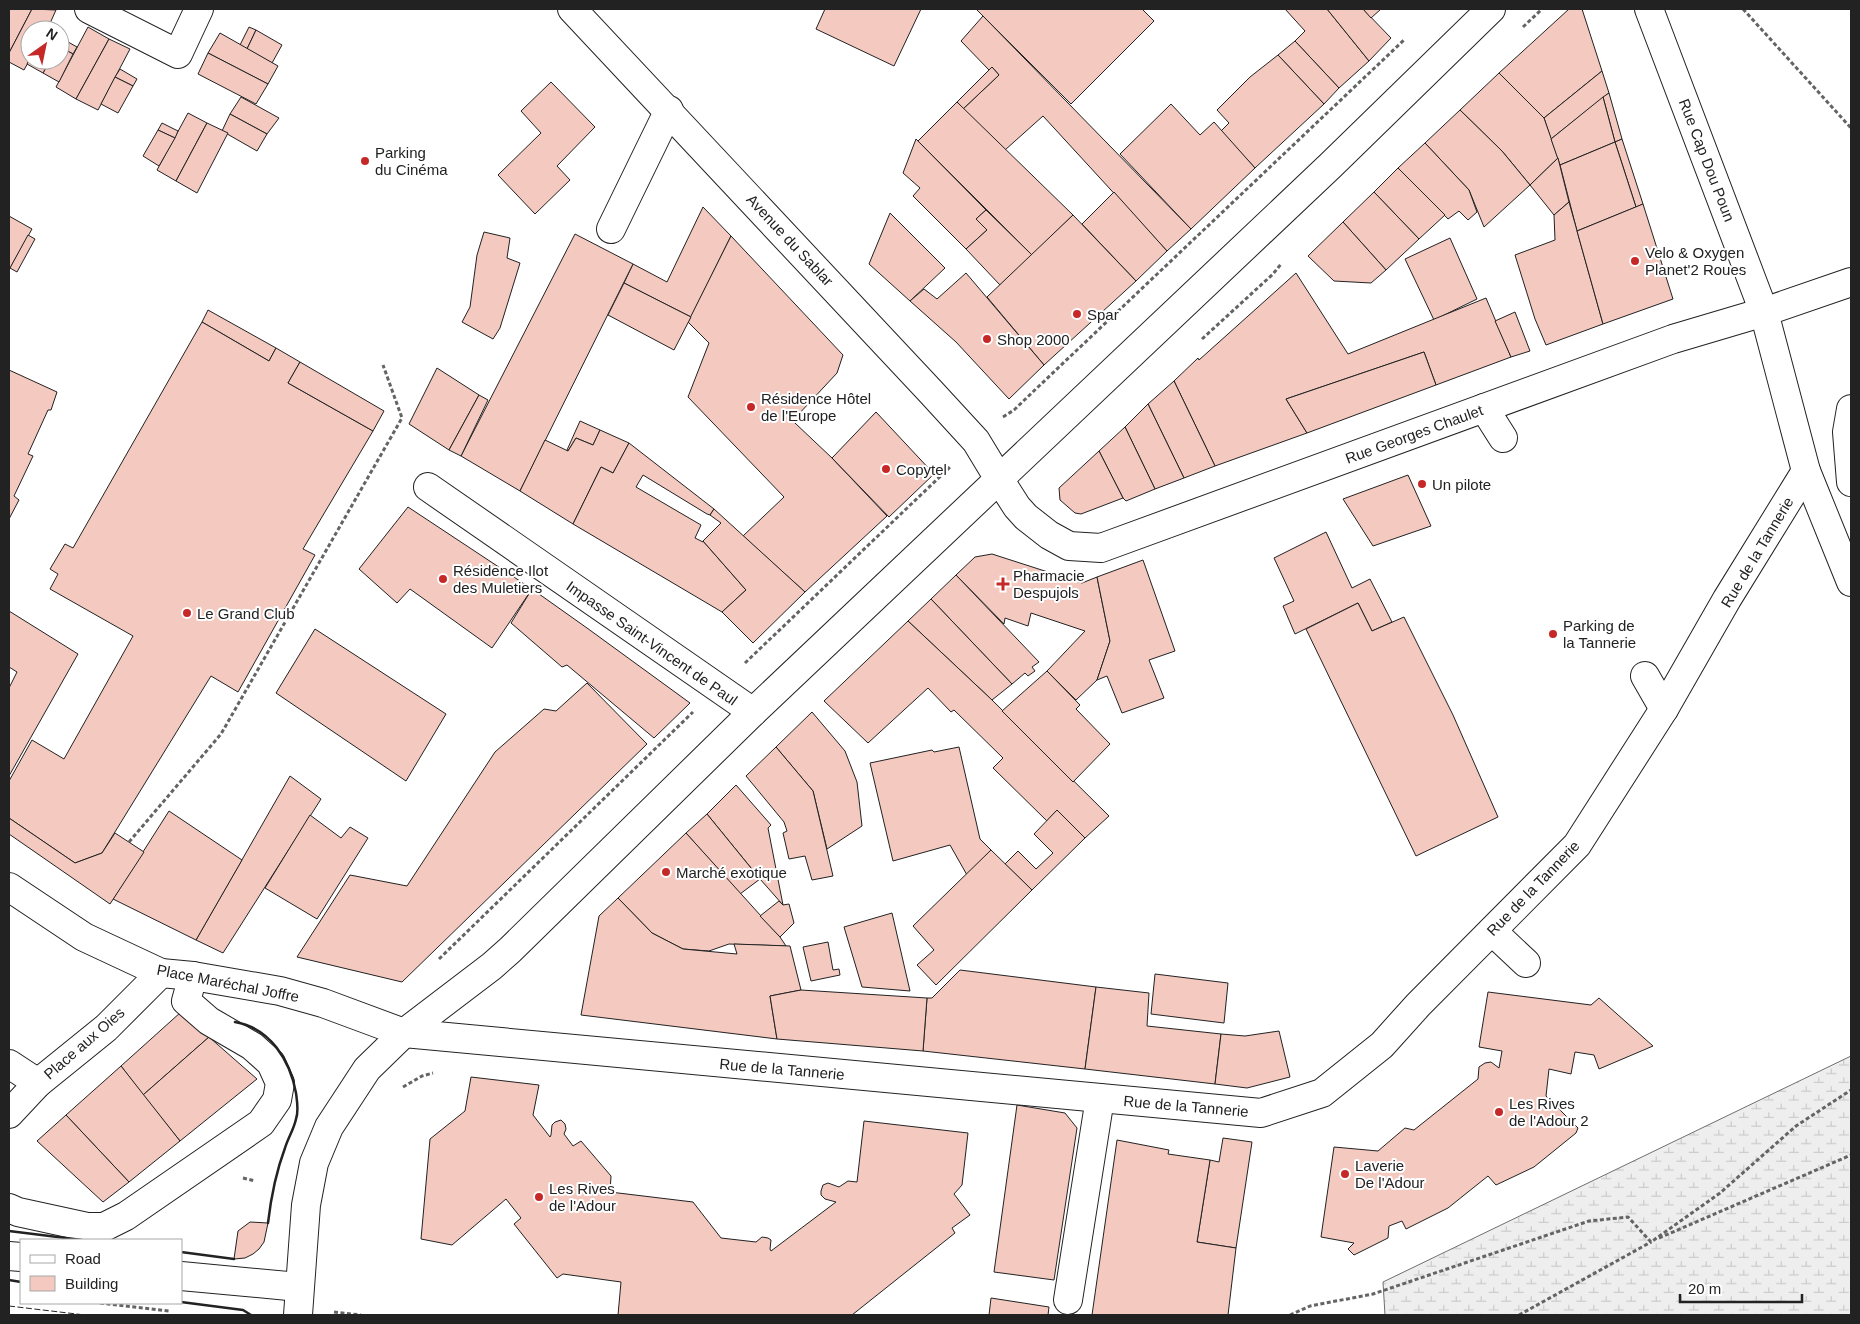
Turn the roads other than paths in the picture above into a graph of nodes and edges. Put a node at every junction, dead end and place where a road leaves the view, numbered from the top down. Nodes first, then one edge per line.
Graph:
1 (90, 9) edge
2 (199, 9) edge
3 (572, 9) edge
4 (1491, 9) edge
5 (1649, 9) edge
6 (669, 110) junction
7 (611, 229) dead end
8 (1851, 282) edge
9 (1764, 312) junction
10 (1484, 408) junction
11 (1851, 409) edge
12 (1503, 438) dead end
13 (1806, 471) junction
14 (1000, 479) junction
15 (1851, 482) edge
16 (428, 487) dead end
17 (1851, 582) edge
18 (1645, 676) dead end
19 (1664, 709) junction
20 (753, 712) junction
21 (9, 887) edge
22 (1492, 931) junction
23 (1526, 963) dead end
24 (161, 973) junction
25 (193, 976) junction
26 (404, 1033) junction
27 (9, 1064) edge
28 (38, 1082) junction
29 (1100, 1098) junction
30 (9, 1114) edge
31 (9, 1208) edge
32 (182, 1276) edge
33 (299, 1287) junction
34 (1068, 1300) dead end
35 (298, 1315) edge

1 - 2 main road
3 - 6 main road, Avenue du Sablar
4 - 14 main road
5 - 9 main road, Rue Cap Dou Poun
6 - 7 main road
6 - 14 main road, Avenue du Sablar
8 - 9 main road, Rue Georges Chaulet
9 - 10 main road, Rue Georges Chaulet
9 - 13 main road, Rue Cap Dou Poun
10 - 12 main road
10 - 14 main road, Rue Georges Chaulet
11 - 15 main road
13 - 17 main road, Rue Cap Dou Poun
13 - 19 main road, Rue de la Tannerie
14 - 20 main road
16 - 20 main road, Impasse Saint-Vincent de Paul
18 - 19 main road
19 - 22 main road, Rue de la Tannerie
20 - 26 main road
21 - 24 main road, Place Maréchal Joffre
22 - 23 main road
22 - 29 main road, Rue de la Tannerie
24 - 25 main road, Place Maréchal Joffre
24 - 28 main road, Place aux Oies
25 - 26 main road, Place Maréchal Joffre
25 - 31 main road
26 - 29 main road, Rue de la Tannerie
26 - 33 main road
27 - 28 main road
28 - 30 main road, Place aux Oies
29 - 34 main road
32 - 33 main road
33 - 35 main road

